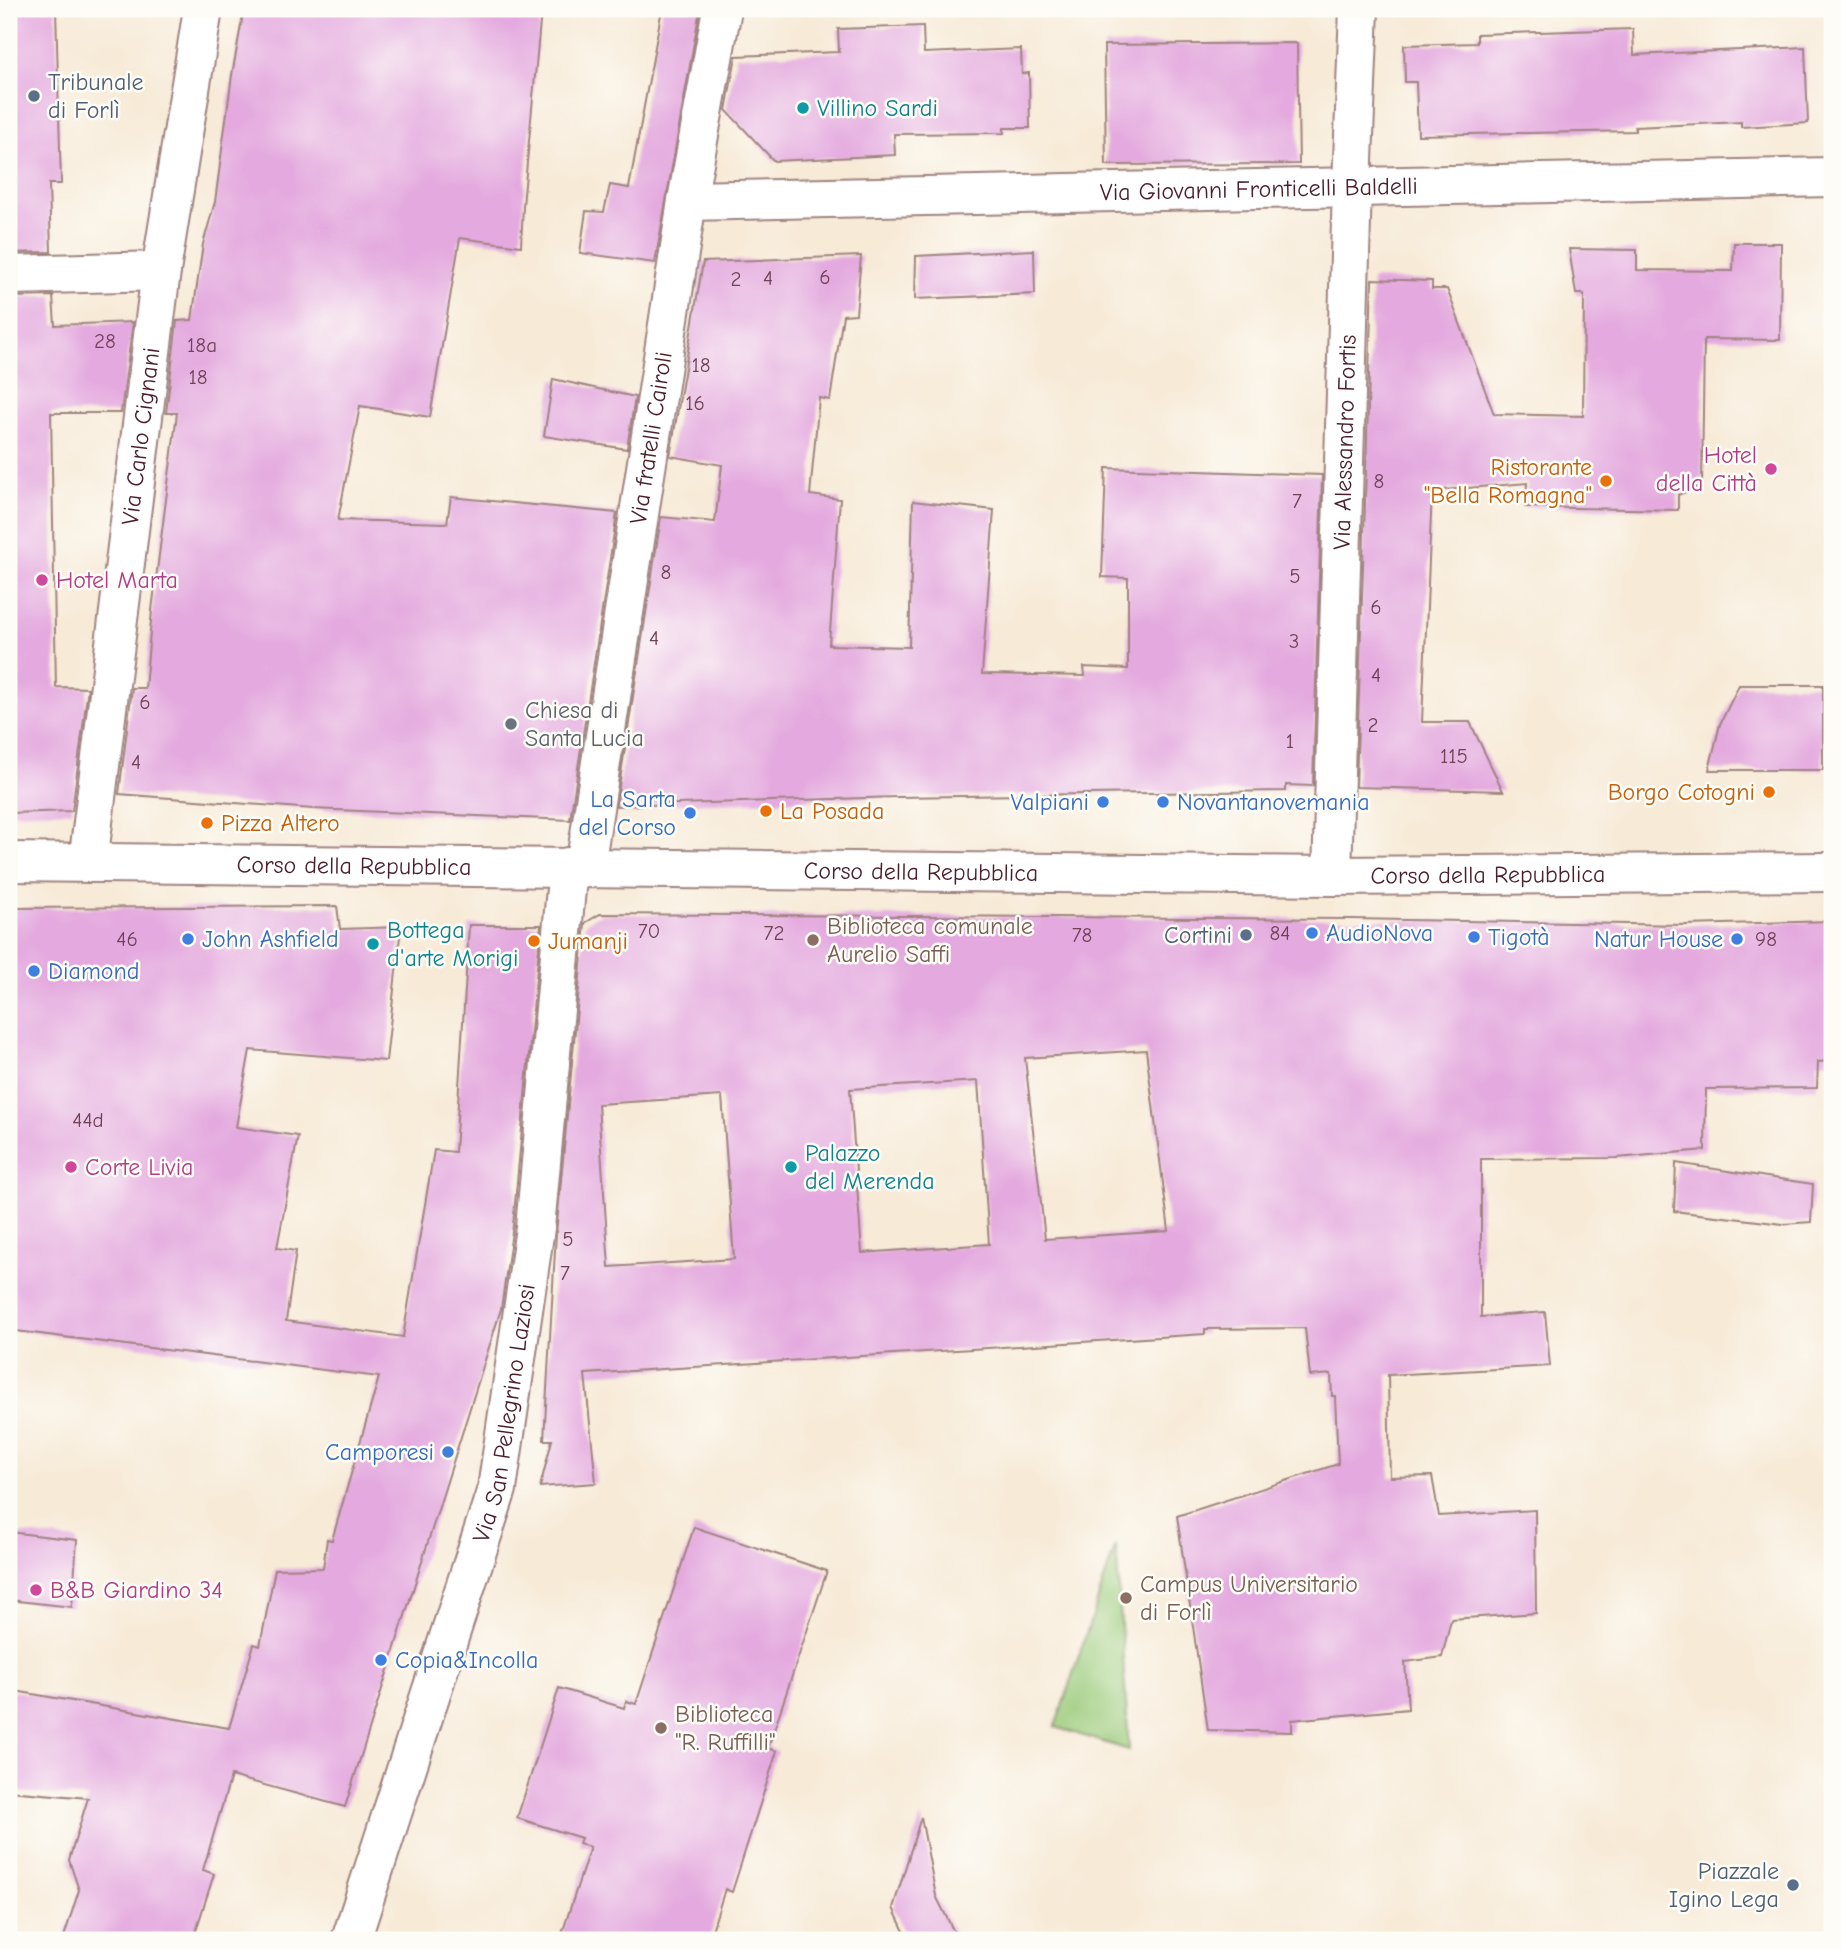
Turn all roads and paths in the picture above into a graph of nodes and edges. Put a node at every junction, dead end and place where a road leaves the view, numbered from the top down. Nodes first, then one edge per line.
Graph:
1 (203, 9) edge
2 (722, 9) edge
3 (1359, 9) edge
4 (1832, 177) edge
5 (1352, 186) junction
6 (688, 201) junction
7 (161, 271) junction
8 (9, 275) edge
9 (9, 862) edge
10 (88, 863) junction
11 (577, 867) junction
12 (1832, 872) edge
13 (1332, 876) junction
14 (351, 1940) edge

1 - 7 street, Via Carlo Cignani
2 - 6 street, Via fratelli Cairoli
3 - 5 street, Via Alessandro Fortis
4 - 5 street, Via Giovanni Fronticelli Baldelli
5 - 6 street, Via Giovanni Fronticelli Baldelli
5 - 13 street, Via Alessandro Fortis
6 - 11 street, Via fratelli Cairoli
7 - 8 street
7 - 10 street, Via Carlo Cignani
9 - 10 street, Corso della Repubblica
10 - 11 street, Corso della Repubblica
11 - 13 street, Corso della Repubblica
11 - 14 street, Via San Pellegrino Laziosi
12 - 13 street, Corso della Repubblica

